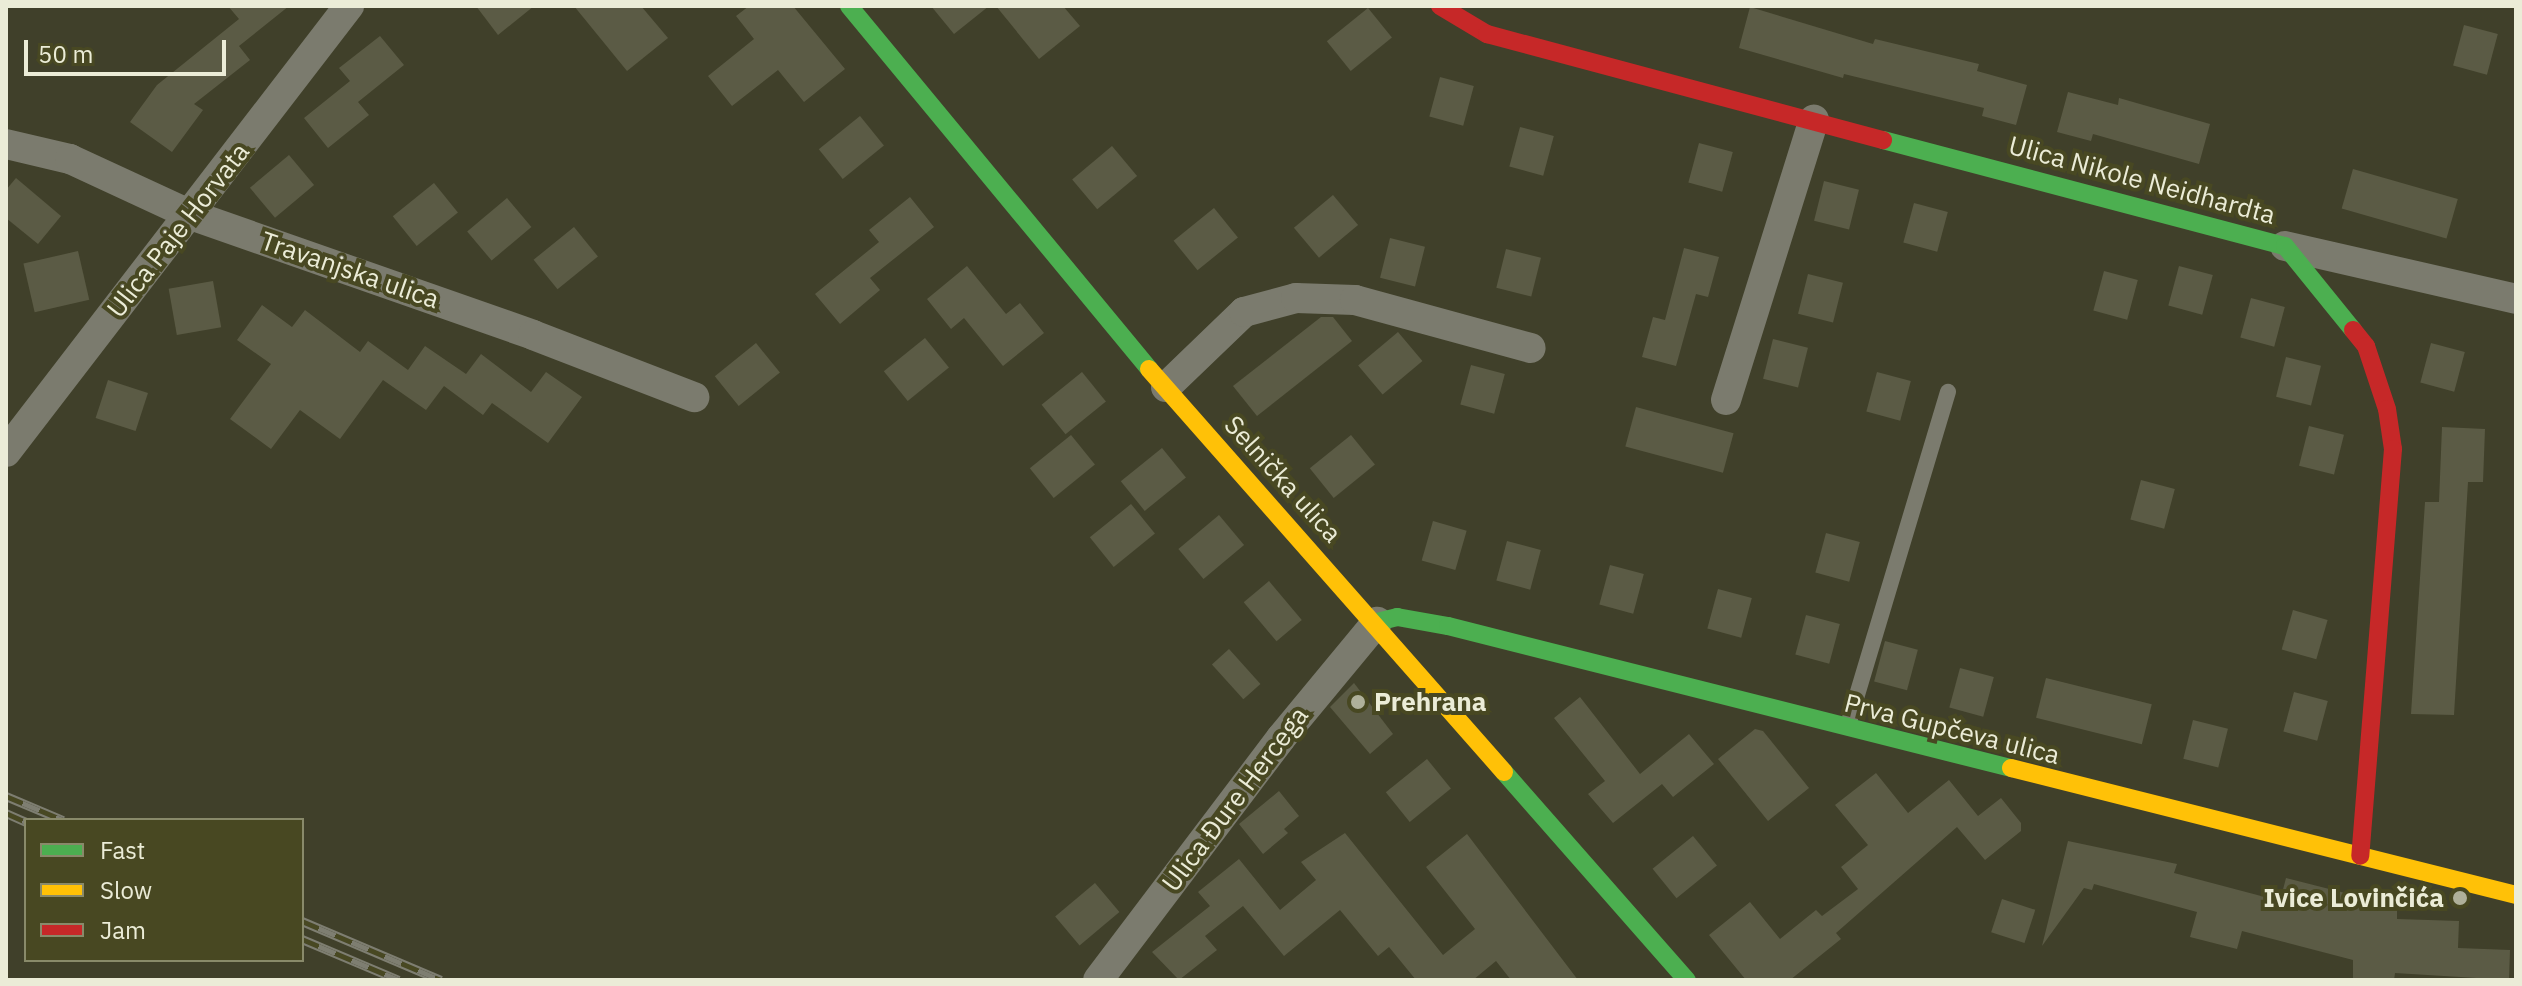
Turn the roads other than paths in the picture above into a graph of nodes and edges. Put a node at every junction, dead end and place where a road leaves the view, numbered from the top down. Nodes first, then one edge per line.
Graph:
1 (349, 6) edge
2 (849, 6) edge
3 (1440, 6) edge
4 (1814, 119) junction
5 (6, 144) edge
6 (191, 215) junction
7 (2285, 246) junction
8 (2516, 299) edge
9 (1531, 348) dead end
10 (1166, 387) junction
11 (1948, 392) dead end
12 (694, 397) dead end
13 (1726, 400) dead end
14 (6, 452) edge
15 (1377, 622) junction
16 (1846, 730) junction
17 (2360, 856) junction
18 (2516, 895) edge
19 (1098, 980) edge
20 (1687, 980) edge

1 - 6 street, Ulica Paje Horvata
2 - 10 street, Selnička ulica
3 - 4 street, Ulica Nikole Neidhardta
4 - 7 street, Ulica Nikole Neidhardta
4 - 13 street
5 - 6 street, Travanjska ulica
6 - 12 street, Travanjska ulica
6 - 14 street, Ulica Paje Horvata
7 - 8 street
7 - 17 street, Ulica Nikole Neidhardta
9 - 10 street
10 - 15 street, Selnička ulica
11 - 16 lane
15 - 16 street, Prva Gupčeva ulica
15 - 19 street, Ulica Đure Hercega
15 - 20 street, Selnička ulica
16 - 17 street, Prva Gupčeva ulica
17 - 18 street, Prva Gupčeva ulica

